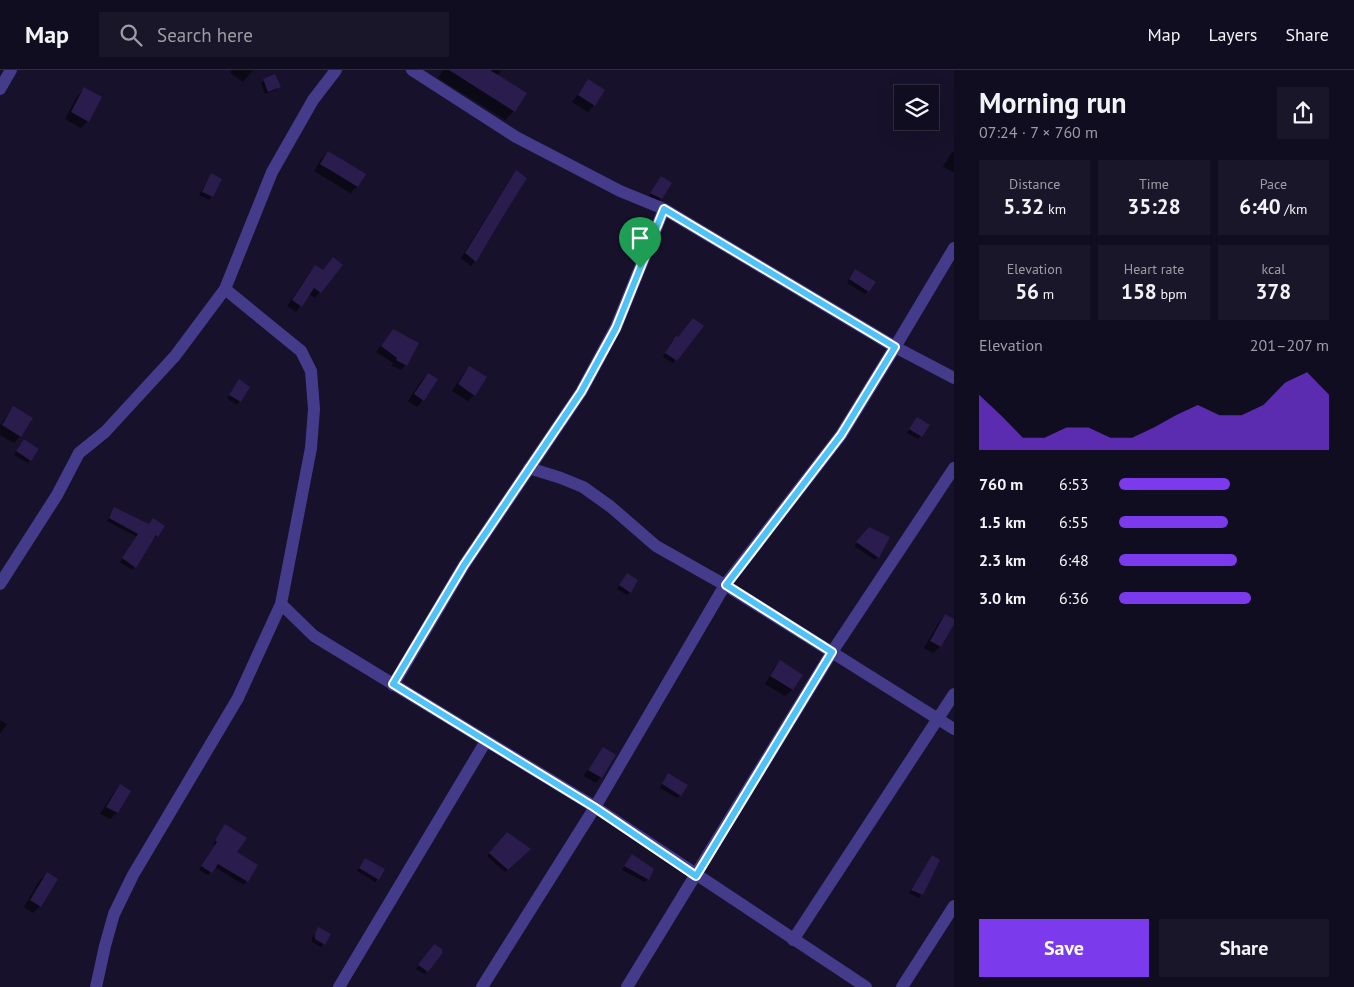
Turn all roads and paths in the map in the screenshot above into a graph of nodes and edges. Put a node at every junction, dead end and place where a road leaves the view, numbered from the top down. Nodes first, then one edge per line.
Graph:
1 (11, 70) edge
2 (336, 70) edge
3 (412, 70) edge
4 (0, 90) edge
5 (664, 209) junction
6 (954, 248) edge
7 (225, 289) junction
8 (895, 347) junction
9 (954, 378) edge
10 (529, 468) junction
11 (954, 468) edge
12 (0, 584) edge
13 (726, 585) junction
14 (281, 604) junction
15 (832, 652) junction
16 (393, 684) junction
17 (954, 694) edge
18 (938, 719) junction
19 (954, 729) edge
20 (486, 741) junction
21 (594, 807) junction
22 (696, 876) junction
23 (954, 906) edge
24 (793, 940) junction
25 (96, 987) edge
26 (339, 987) edge
27 (482, 987) edge
28 (627, 987) edge
29 (866, 987) edge
30 (902, 987) edge

1 - 4 street
2 - 7 street
3 - 5 street
5 - 8 street
5 - 10 street
6 - 8 street
7 - 12 street
7 - 14 street
8 - 9 street
8 - 13 street
10 - 13 street
10 - 16 street
11 - 15 street
13 - 15 street
13 - 21 street
14 - 16 street
14 - 25 street
15 - 18 street
15 - 22 street
16 - 20 street
17 - 18 street
18 - 19 street
18 - 24 street
20 - 21 street
20 - 26 street
21 - 22 street
21 - 27 street
22 - 24 street
22 - 28 street
23 - 30 street
24 - 29 street

